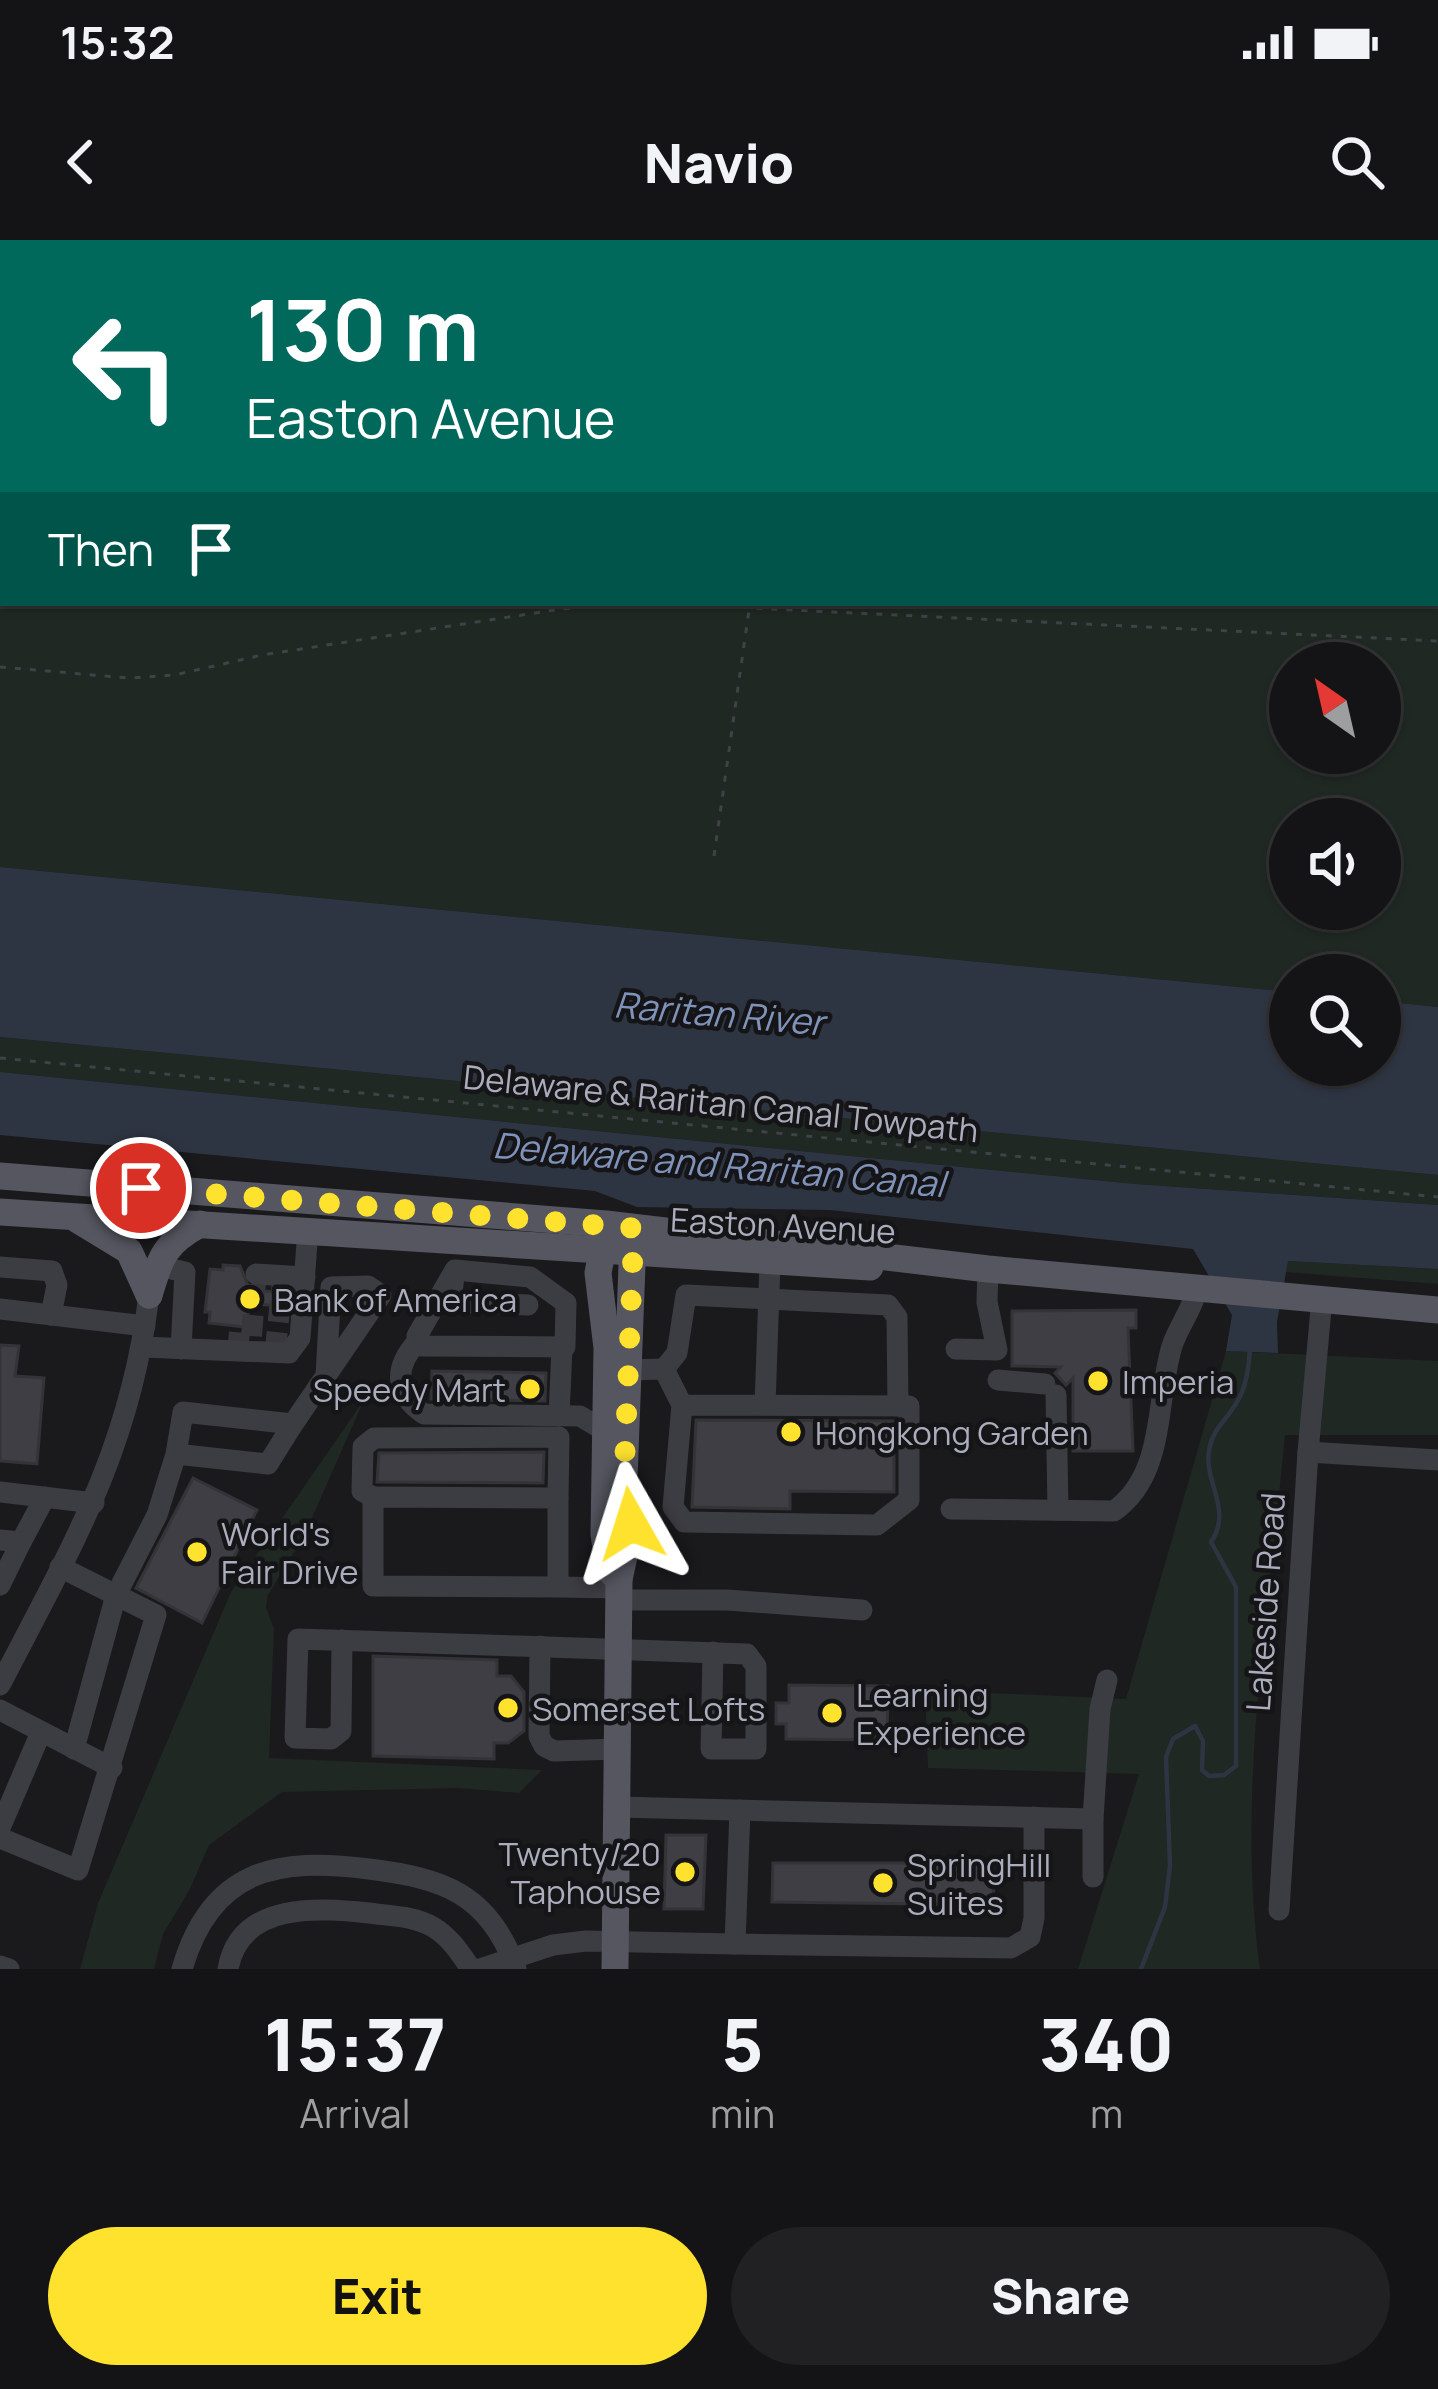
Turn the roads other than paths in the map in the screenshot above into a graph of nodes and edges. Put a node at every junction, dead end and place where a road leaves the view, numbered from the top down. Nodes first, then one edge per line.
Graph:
1 (0, 1176) edge
2 (0, 1212) edge
3 (69, 1216) junction
4 (201, 1223) junction
5 (308, 1229) junction
6 (618, 1239) junction
7 (459, 1240) junction
8 (533, 1246) junction
9 (770, 1264) junction
10 (158, 1266) junction
11 (0, 1267) edge
12 (988, 1268) junction
13 (256, 1274) dead end
14 (305, 1277) junction
15 (454, 1280) junction
16 (1198, 1286) junction
17 (149, 1294) junction
18 (529, 1294) junction
19 (1322, 1298) junction
20 (769, 1299) junction
21 (0, 1310) edge
22 (1438, 1310) edge
23 (51, 1315) junction
24 (144, 1336) junction
25 (417, 1342) junction
26 (563, 1347) junction
27 (607, 1348) junction
28 (181, 1349) junction
29 (956, 1349) dead end
30 (664, 1369) junction
31 (627, 1370) junction
32 (326, 1375) dead end
33 (998, 1380) dead end
34 (682, 1405) junction
35 (765, 1405) junction
36 (898, 1406) junction
37 (559, 1416) junction
38 (293, 1424) junction
39 (605, 1431) junction
40 (1308, 1452) junction
41 (176, 1454) junction
42 (1438, 1460) edge
43 (0, 1492) edge
44 (45, 1497) junction
45 (373, 1497) junction
46 (558, 1498) junction
47 (94, 1503) junction
48 (951, 1509) dead end
49 (1058, 1510) junction
50 (10, 1541) edge
51 (61, 1568) junction
52 (0, 1585) edge
53 (558, 1587) junction
54 (620, 1589) junction
55 (116, 1595) junction
56 (862, 1610) dead end
57 (342, 1640) junction
58 (540, 1646) junction
59 (621, 1649) junction
60 (713, 1652) junction
61 (1, 1679) edge
62 (1107, 1680) dead end
63 (0, 1710) edge
64 (41, 1732) junction
65 (74, 1749) junction
66 (619, 1749) junction
67 (112, 1768) junction
68 (618, 1807) junction
69 (740, 1810) junction
70 (1034, 1817) junction
71 (1094, 1819) junction
72 (0, 1828) edge
73 (0, 1838) edge
74 (364, 1868) junction
75 (1093, 1877) dead end
76 (1280, 1910) dead end
77 (358, 1912) junction
78 (616, 1940) junction
79 (735, 1944) junction
80 (185, 1958) edge
81 (229, 1964) edge
82 (514, 1964) edge
83 (0, 1966) edge
84 (9, 1969) edge
85 (475, 1969) edge
86 (615, 1969) edge

1 - 6 main road, Easton Avenue
2 - 3 main road, Easton Avenue
3 - 4 main road, Easton Avenue
3 - 17 main road
4 - 5 main road, Easton Avenue
4 - 10 main road
5 - 7 main road, Easton Avenue
5 - 14 street
6 - 8 main road, Easton Avenue
6 - 9 main road, Easton Avenue
6 - 12 main road, Easton Avenue
6 - 27 main road
6 - 31 main road
7 - 8 main road, Easton Avenue
7 - 15 street
8 - 18 street
9 - 12 main road, Easton Avenue
9 - 20 street
10 - 17 main road
10 - 28 street
11 - 23 street
12 - 16 main road, Easton Avenue
12 - 29 street
13 - 14 street
14 - 28 street
15 - 18 street
15 - 18 street
15 - 25 street
16 - 19 main road, Easton Avenue
16 - 49 street
17 - 24 street
18 - 26 street
19 - 22 main road, Easton Avenue
19 - 40 street, Lakeside Road
20 - 30 street
20 - 35 street
20 - 36 street
21 - 23 street
23 - 24 street
24 - 28 street
24 - 47 street
25 - 26 street
25 - 37 street
26 - 27 street
26 - 37 street
27 - 39 main road
30 - 31 street
30 - 34 street
31 - 54 main road
32 - 38 street
33 - 49 street
34 - 35 street
34 - 36 street
35 - 36 street
37 - 39 street
38 - 41 street
38 - 41 street
39 - 54 main road
40 - 42 street
40 - 76 street, Lakeside Road
41 - 55 street
43 - 44 street
44 - 47 street
44 - 50 street
45 - 46 street
45 - 46 street
45 - 53 street
46 - 53 street
47 - 51 street
48 - 49 street
50 - 52 street
51 - 55 street
51 - 61 street
53 - 54 street
54 - 56 street
54 - 59 main road
55 - 65 street
55 - 67 street
57 - 57 street
57 - 58 street
58 - 59 street
58 - 66 street
59 - 60 street
59 - 66 main road
60 - 60 street
62 - 71 street
63 - 64 street
64 - 65 street
64 - 72 street
65 - 67 street
66 - 68 main road
67 - 73 street
68 - 69 street
68 - 78 main road
69 - 70 street
69 - 79 street
70 - 71 street
70 - 79 street
71 - 75 street
74 - 77 street
74 - 80 street
74 - 82 street
77 - 81 street
77 - 85 street
78 - 79 street
78 - 82 street
78 - 86 main road
80 - 81 street
82 - 85 street
83 - 84 street

